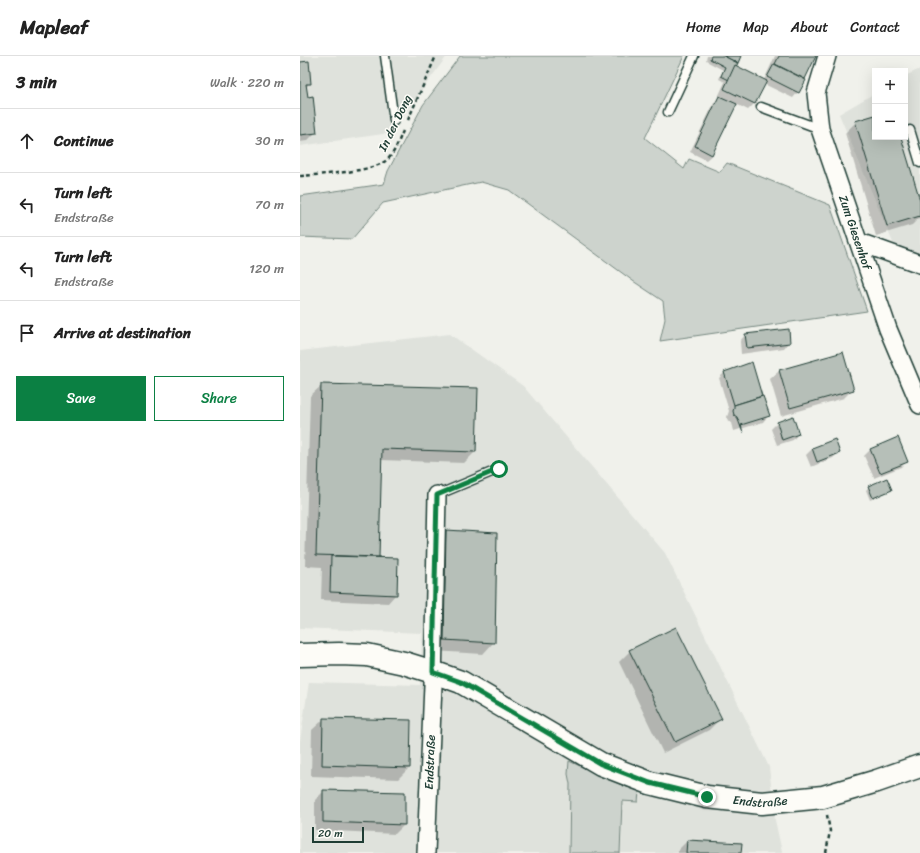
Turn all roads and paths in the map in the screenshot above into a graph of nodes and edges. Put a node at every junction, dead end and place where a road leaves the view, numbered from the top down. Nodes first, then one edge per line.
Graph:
1 (385, 56) edge
2 (436, 56) edge
3 (694, 56) edge
4 (827, 56) edge
5 (761, 106) dead end
6 (668, 112) dead end
7 (394, 121) dead end
8 (407, 121) dead end
9 (404, 128) dead end
10 (820, 129) junction
11 (910, 130) dead end
12 (920, 163) edge
13 (300, 176) edge
14 (859, 242) junction
15 (920, 264) edge
16 (920, 405) edge
17 (499, 469) dead end
18 (437, 495) joint
19 (300, 655) edge
20 (433, 672) junction
21 (920, 766) edge
22 (823, 797) junction
23 (426, 853) edge
24 (826, 853) edge

1 - 7 lane
2 - 8 path, In der Dong
3 - 6 lane
4 - 10 street, Zum Giesenhof
5 - 10 lane
9 - 13 path, In der Dong
10 - 14 street, Zum Giesenhof
11 - 12 lane
14 - 15 street
14 - 16 street, Zum Giesenhof
17 - 18 lane
18 - 20 street, Endstraße
19 - 20 street, Endstraße
20 - 22 street, Endstraße
20 - 23 street, Endstraße
21 - 22 street, Endstraße
22 - 24 path

